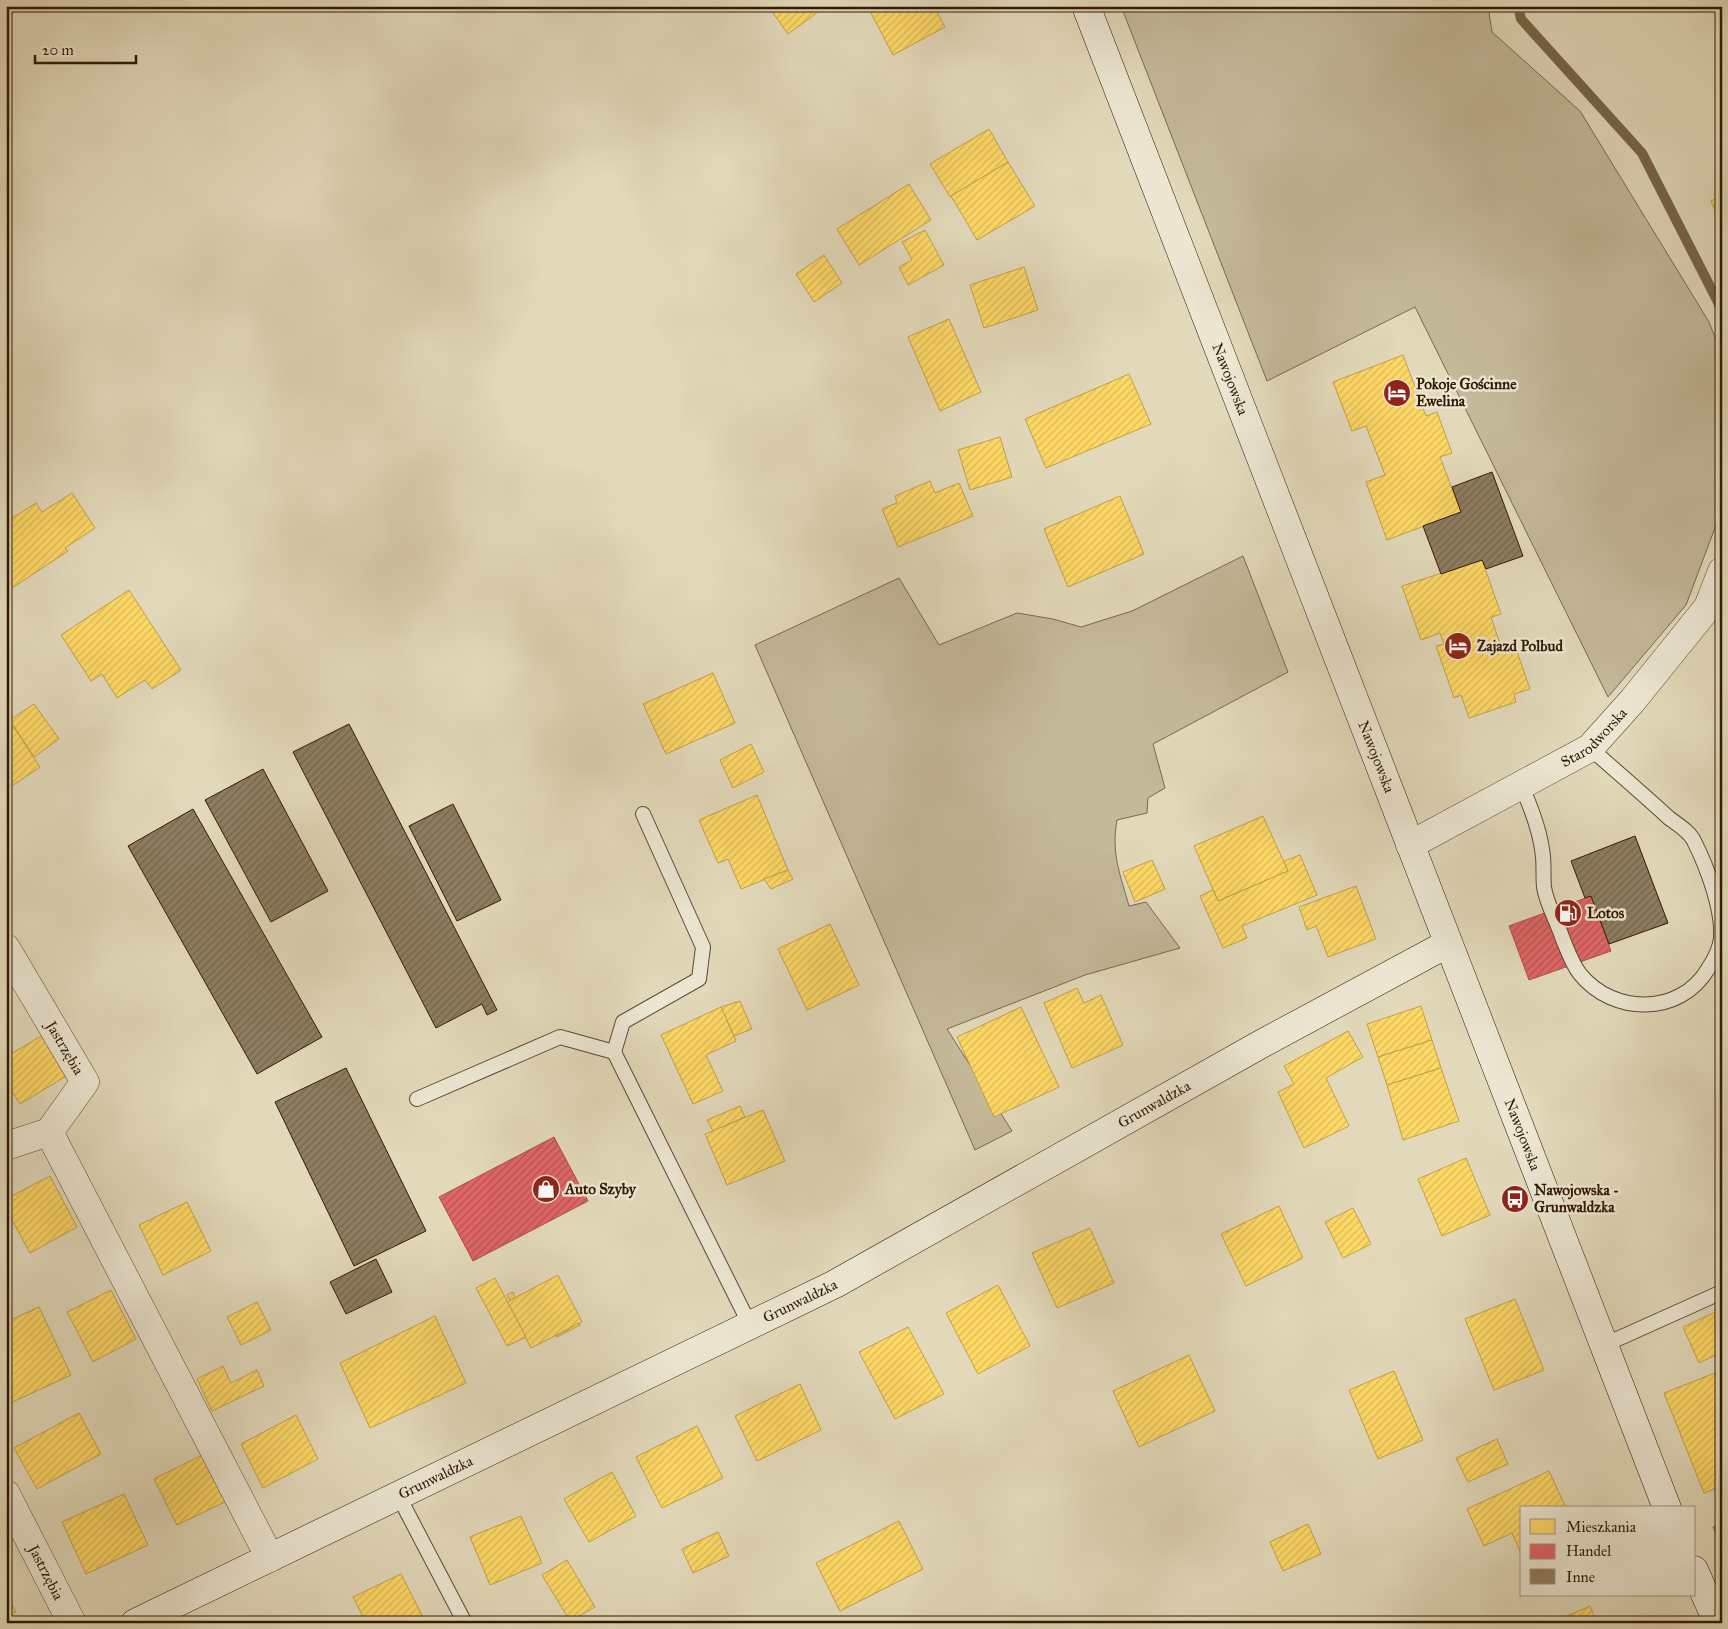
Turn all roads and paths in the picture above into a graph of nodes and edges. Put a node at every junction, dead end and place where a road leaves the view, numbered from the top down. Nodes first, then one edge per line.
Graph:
1 (1086, 6) edge
2 (1722, 571) edge
3 (1590, 748) junction
4 (1521, 785) junction
5 (643, 814) dead end
6 (1410, 845) junction
7 (1447, 944) junction
8 (6, 948) edge
9 (614, 1052) junction
10 (417, 1099) dead end
11 (49, 1132) junction
12 (6, 1146) edge
13 (1722, 1292) edge
14 (750, 1325) junction
15 (1604, 1345) junction
16 (6, 1494) edge
17 (398, 1495) junction
18 (1666, 1506) edge
19 (270, 1558) junction
20 (1696, 1574) edge
21 (72, 1623) edge
22 (135, 1623) edge
23 (465, 1623) edge
24 (1718, 1623) edge

1 - 6 street, Nawojowska
2 - 3 street, Starodworska
3 - 4 street, Starodworska
3 - 4 lane
4 - 6 street, Starodworska
5 - 9 lane
6 - 7 street, Nawojowska
7 - 14 street, Grunwaldzka
7 - 15 street, Nawojowska
8 - 11 street, Jastrzębia
9 - 10 lane
9 - 14 lane
11 - 12 street
11 - 19 street
13 - 15 lane
14 - 17 street, Grunwaldzka
15 - 18 street, Nawojowska
16 - 21 street, Jastrzębia
17 - 19 street, Grunwaldzka
17 - 23 lane
19 - 22 street, Grunwaldzka
20 - 24 street

